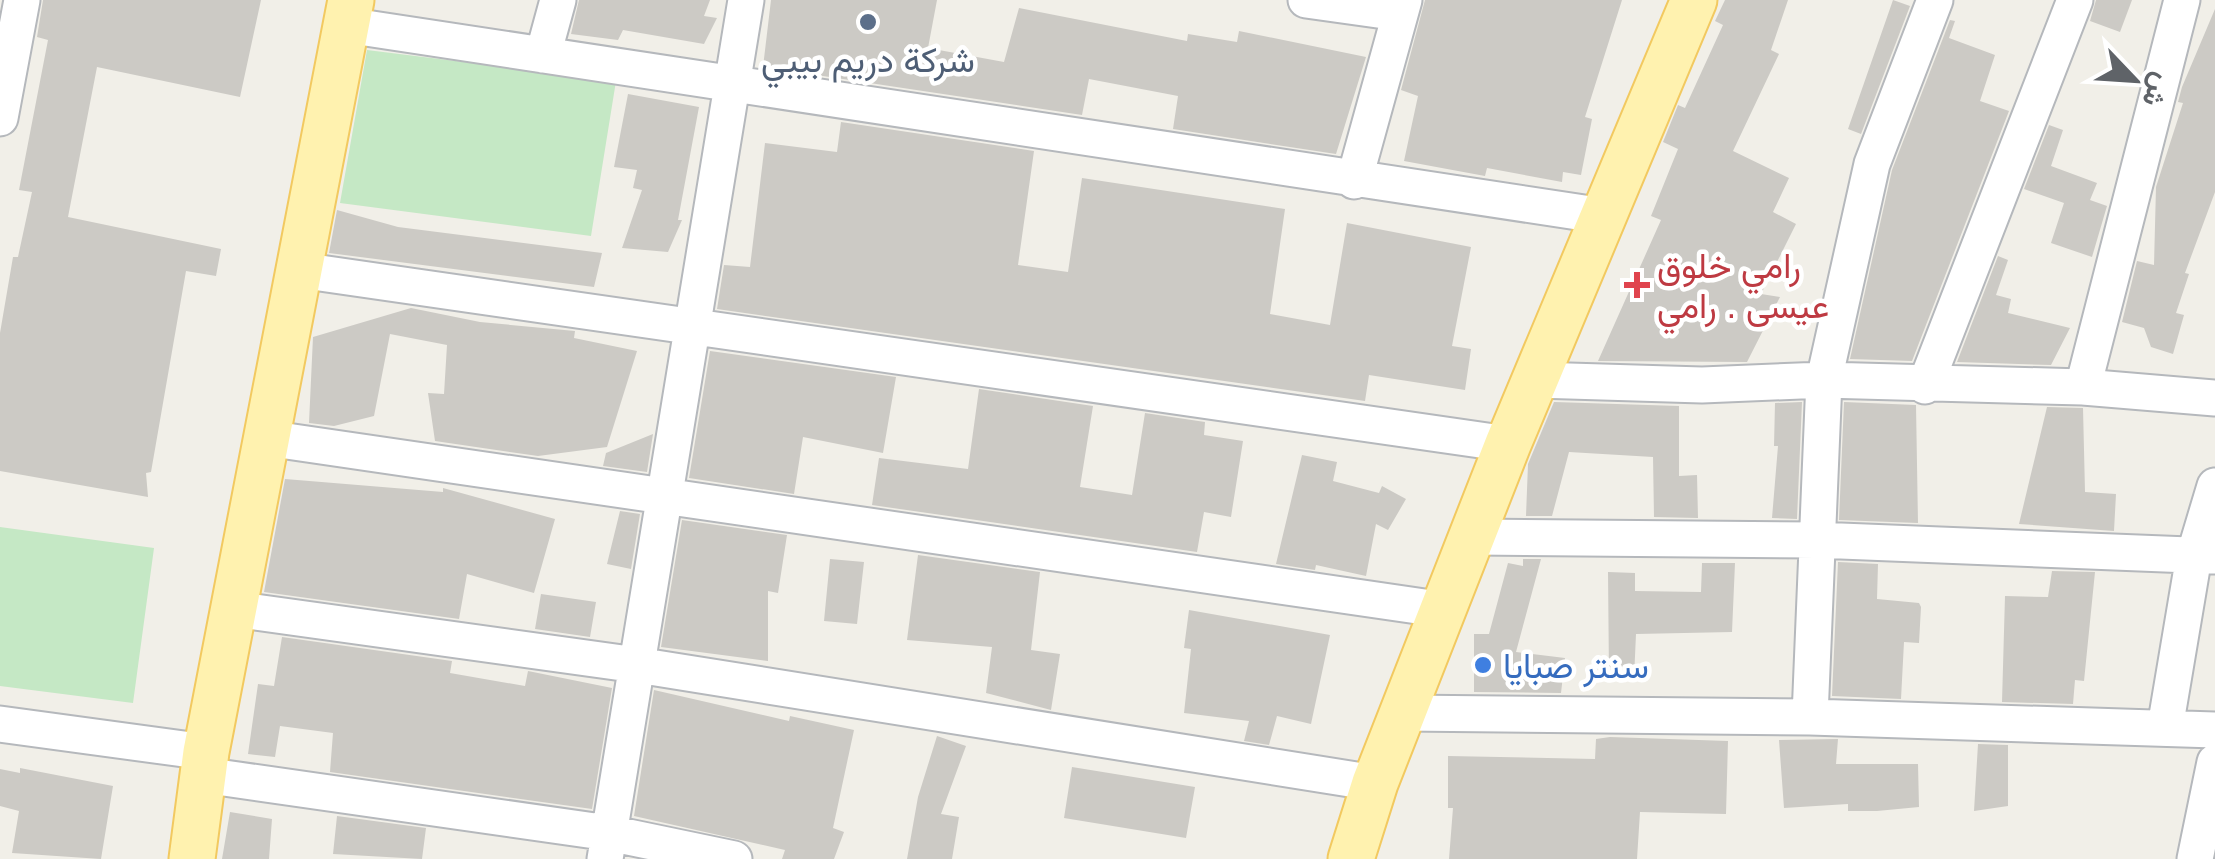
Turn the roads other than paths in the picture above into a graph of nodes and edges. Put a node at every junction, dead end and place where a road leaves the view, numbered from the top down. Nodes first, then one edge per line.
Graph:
1 (22, 0) edge
2 (558, 0) edge
3 (746, 0) edge
4 (1306, 0) edge
5 (1694, 0) edge
6 (1935, 0) edge
7 (2075, 0) edge
8 (2182, 0) edge
9 (1401, 7) edge
10 (348, 12) edge
11 (543, 55) junction
12 (734, 85) junction
13 (0, 118) edge
14 (1354, 181) junction
15 (1604, 216) junction
16 (299, 270) junction
17 (694, 329) junction
18 (1536, 380) junction
19 (1824, 380) junction
20 (1925, 386) junction
21 (2083, 387) junction
22 (2215, 398) edge
23 (266, 438) junction
24 (1508, 444) junction
25 (2215, 486) edge
26 (666, 496) junction
27 (1474, 537) junction
28 (1816, 540) junction
29 (2204, 556) edge
30 (233, 610) junction
31 (1444, 610) junction
32 (637, 665) junction
33 (1403, 713) junction
34 (1810, 717) junction
35 (0, 724) edge
36 (2165, 728) junction
37 (2215, 730) edge
38 (2215, 762) edge
39 (204, 764) junction
40 (1376, 783) junction
41 (607, 846) edge
42 (2202, 857) edge
43 (192, 859) edge
44 (734, 859) edge
45 (1351, 859) edge

1 - 13 street
2 - 11 street
3 - 12 street
4 - 9 street
5 - 15 main road
6 - 19 street
7 - 20 street
8 - 21 street
9 - 14 street
10 - 11 street
10 - 16 main road
11 - 12 street
12 - 14 street
12 - 17 street
14 - 15 street
15 - 18 main road
16 - 17 street
16 - 23 main road
17 - 24 street
17 - 26 street
18 - 19 street
18 - 24 main road
19 - 20 street
19 - 28 street
20 - 21 street
21 - 22 street
23 - 26 street
23 - 30 main road
24 - 27 main road
25 - 29 street
26 - 31 street
26 - 32 street
27 - 28 street
27 - 31 main road
28 - 29 street
28 - 34 street
29 - 36 street
30 - 32 street
30 - 39 main road
31 - 33 main road
32 - 40 street
32 - 41 street
33 - 34 street
33 - 40 main road
34 - 36 street
35 - 39 street
36 - 37 street
38 - 42 street
39 - 41 street
39 - 43 main road
40 - 45 main road
41 - 44 street

